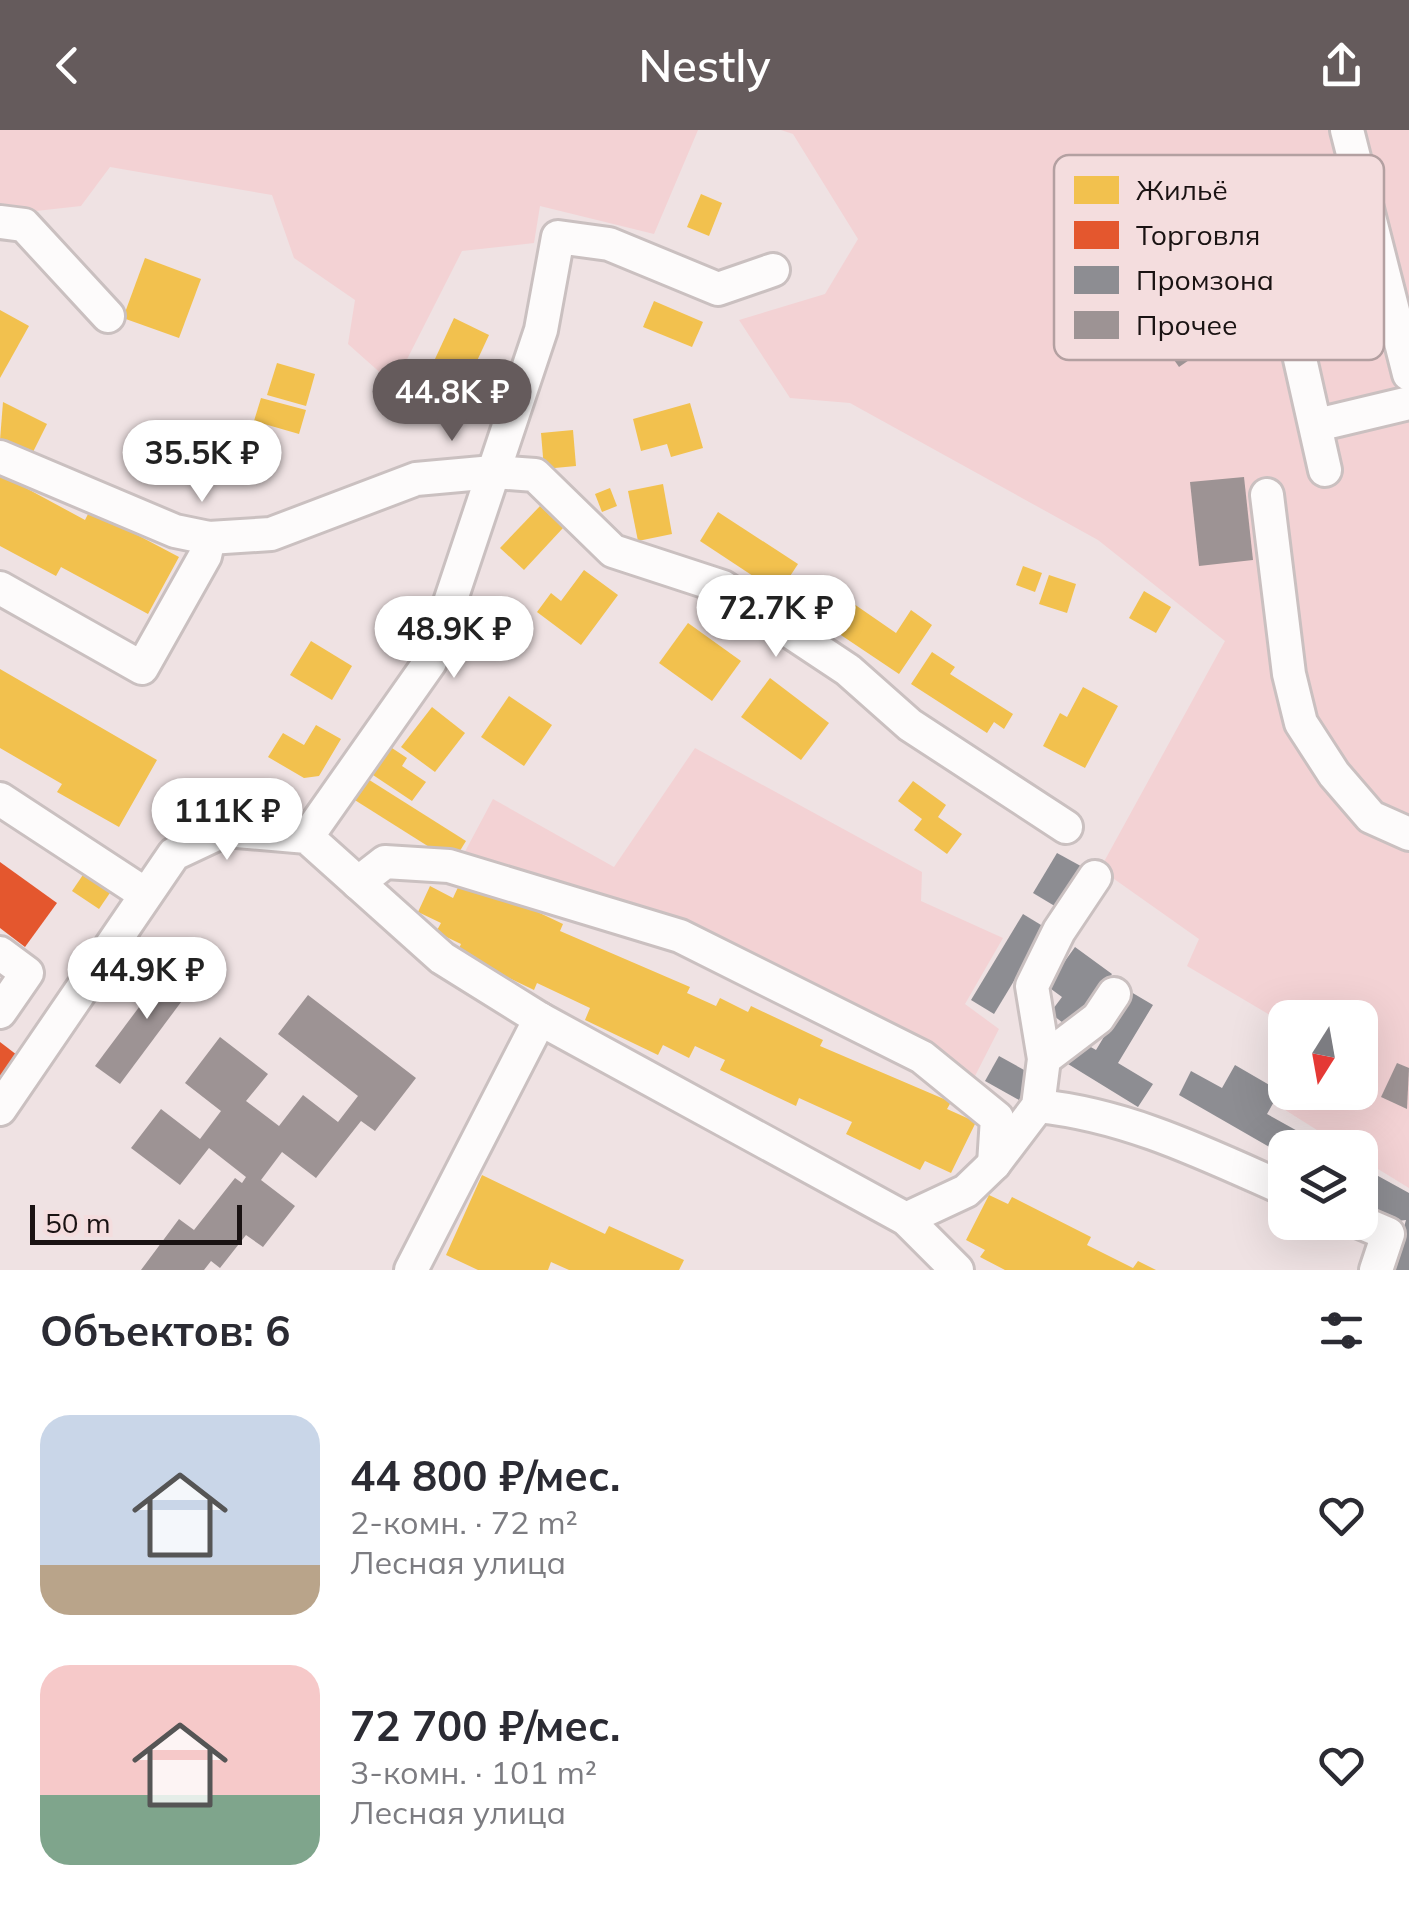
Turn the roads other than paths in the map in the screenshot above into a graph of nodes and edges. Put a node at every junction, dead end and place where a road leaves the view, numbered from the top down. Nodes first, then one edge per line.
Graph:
1 (1348, 130) edge
2 (1354, 155) edge
3 (0, 222) edge
4 (773, 270) dead end
5 (1384, 274) edge
6 (108, 316) dead end
7 (1300, 360) edge
8 (1409, 374) edge
9 (1409, 403) edge
10 (1316, 425) junction
11 (0, 456) edge
12 (1325, 470) dead end
13 (493, 472) junction
14 (1267, 495) dead end
15 (208, 538) junction
16 (0, 588) edge
17 (0, 799) edge
18 (1066, 827) dead end
19 (1409, 834) edge
20 (306, 837) junction
21 (1095, 877) dead end
22 (358, 883) junction
23 (145, 894) junction
24 (0, 953) edge
25 (1114, 994) dead end
26 (0, 1012) edge
27 (540, 1018) junction
28 (1044, 1059) junction
29 (1038, 1106) junction
30 (0, 1109) edge
31 (994, 1164) junction
32 (1268, 1181) edge
33 (906, 1218) junction
34 (1378, 1230) edge
35 (411, 1270) edge
36 (957, 1270) edge
37 (1376, 1270) edge

1 - 2 street
3 - 6 street
4 - 13 street
5 - 8 street
7 - 10 street
9 - 10 street
10 - 12 street
11 - 15 street
13 - 15 street
13 - 18 street
13 - 20 street
14 - 19 street
15 - 16 street
17 - 23 street
20 - 22 street
20 - 23 street
21 - 28 street
22 - 27 street
22 - 31 street
23 - 30 street
24 - 26 street
25 - 28 street
27 - 33 street
27 - 35 street
28 - 29 street
29 - 31 street
29 - 32 street
31 - 33 street
33 - 36 street
34 - 37 street

